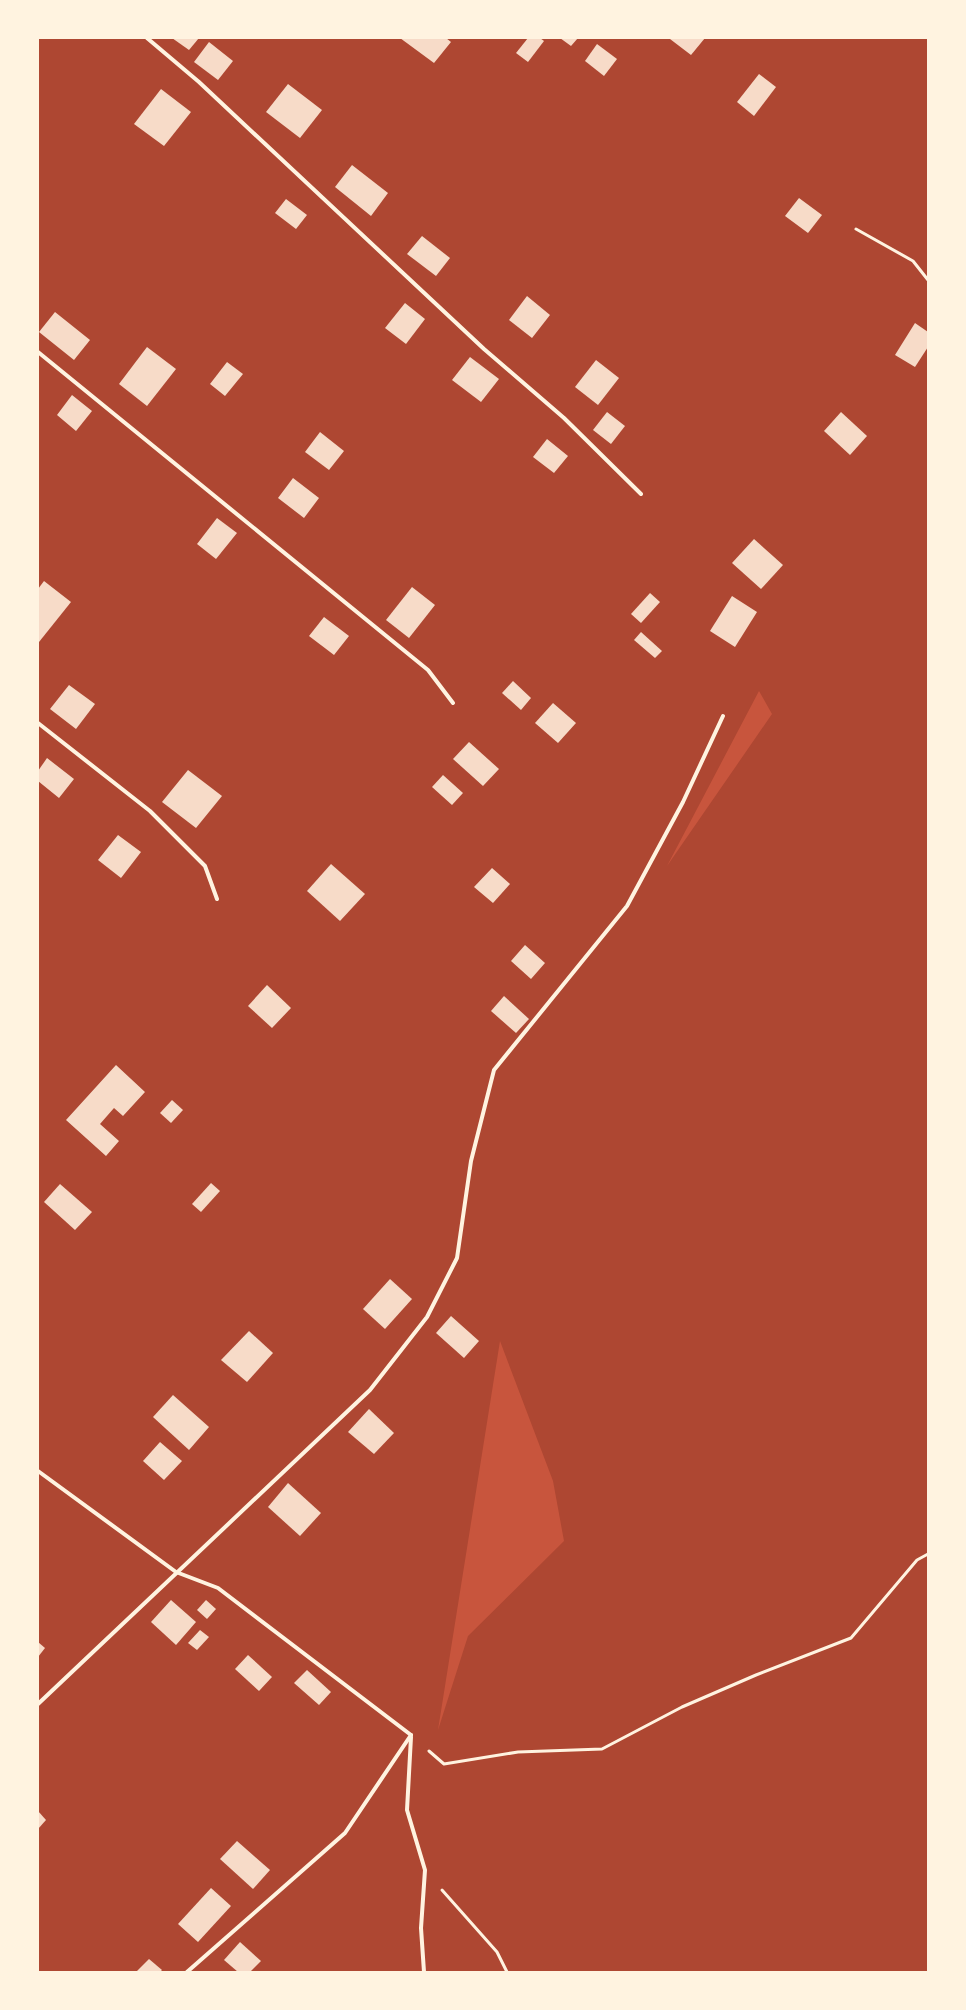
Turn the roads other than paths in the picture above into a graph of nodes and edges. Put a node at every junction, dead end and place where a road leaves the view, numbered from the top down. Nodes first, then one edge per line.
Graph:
1 (147, 38) edge
2 (38, 352) edge
3 (641, 494) dead end
4 (453, 703) dead end
5 (723, 716) dead end
6 (38, 724) edge
7 (217, 899) dead end
8 (38, 1471) edge
9 (176, 1572) junction
10 (38, 1704) edge
11 (412, 1734) junction
12 (187, 1972) edge
13 (424, 1972) edge

1 - 3 lane
2 - 4 lane
5 - 9 lane
6 - 7 lane
8 - 9 lane
9 - 10 lane
9 - 11 lane
11 - 12 lane
11 - 13 lane

